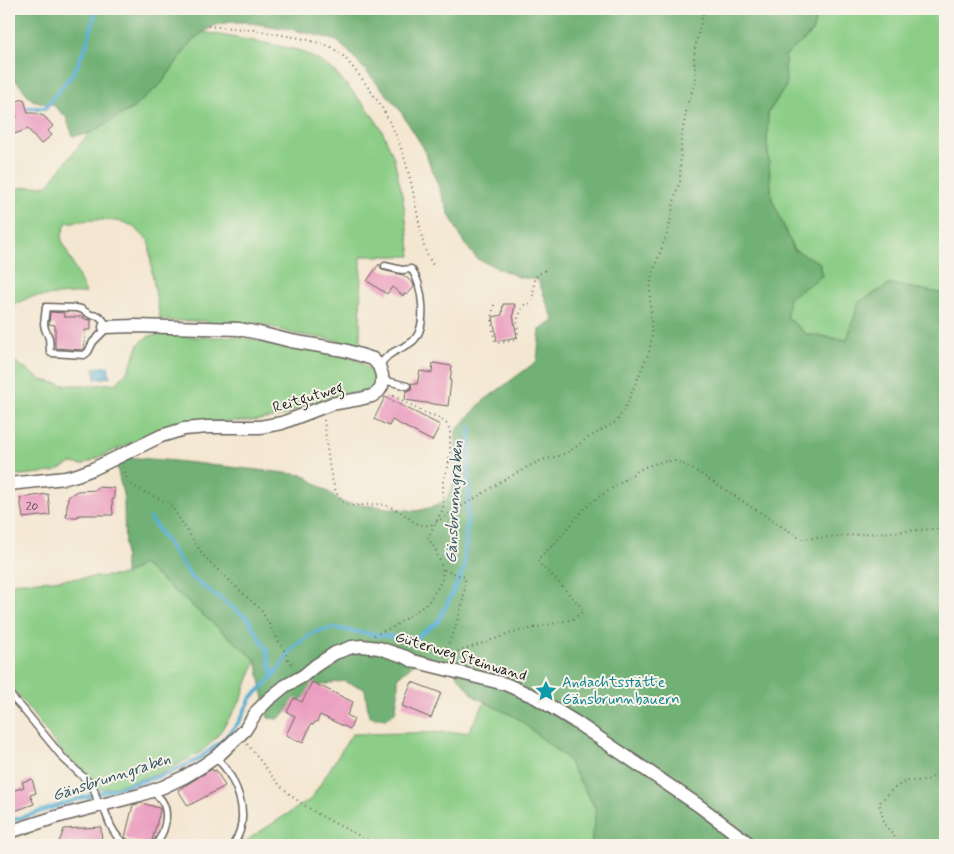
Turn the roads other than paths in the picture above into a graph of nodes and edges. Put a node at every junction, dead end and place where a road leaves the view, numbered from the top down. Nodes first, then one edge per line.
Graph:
1 (385, 266) dead end
2 (105, 327) junction
3 (379, 366) junction
4 (382, 384) junction
5 (407, 386) dead end
6 (9, 484) edge
7 (9, 694) edge
8 (215, 758) junction
9 (150, 792) junction
10 (99, 803) junction
11 (9, 832) edge
12 (127, 845) edge
13 (156, 845) edge
14 (233, 845) edge
15 (751, 845) edge

1 - 3 lane
2 - 2 lane
2 - 3 street
3 - 4 street
4 - 5 lane
4 - 6 street, Reitgutweg
7 - 10 lane
8 - 9 street, Güterweg Steinwand
8 - 14 lane
8 - 15 street, Güterweg Steinwand
9 - 10 street, Güterweg Steinwand
9 - 13 lane
10 - 11 street, Güterweg Steinwand
10 - 12 lane

